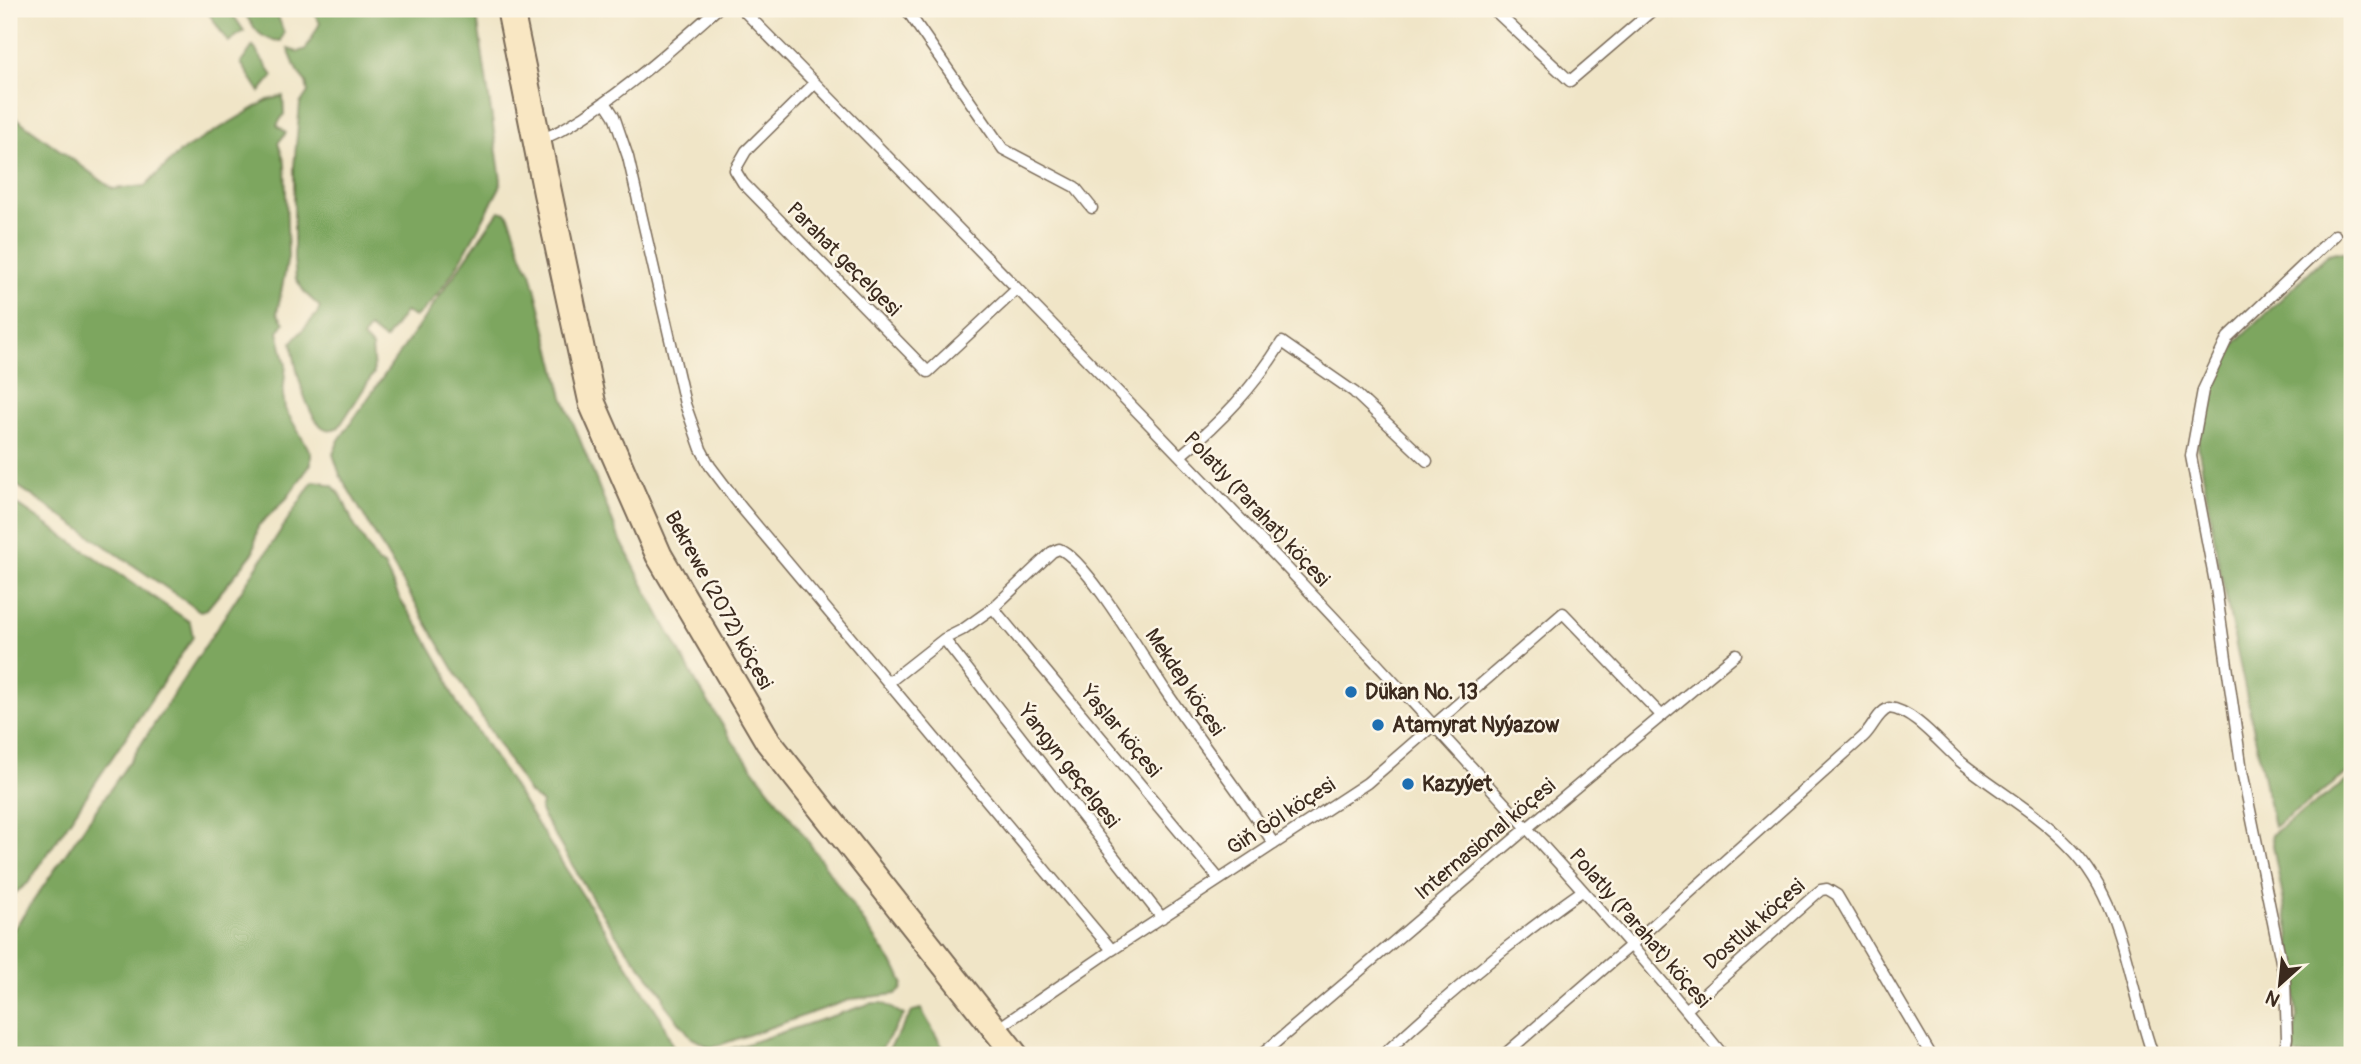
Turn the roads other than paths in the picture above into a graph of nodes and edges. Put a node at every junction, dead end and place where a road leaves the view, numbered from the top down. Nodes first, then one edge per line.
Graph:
1 (504, 9) edge
2 (516, 9) edge
3 (718, 9) edge
4 (742, 9) edge
5 (906, 9) edge
6 (1493, 9) edge
7 (1654, 9) edge
8 (816, 83) junction
9 (605, 102) junction
10 (537, 140) junction
11 (1092, 208) dead end
12 (2335, 235) dead end
13 (1017, 289) junction
14 (1181, 456) junction
15 (1427, 461) dead end
16 (993, 608) junction
17 (944, 639) junction
18 (1735, 654) dead end
19 (888, 683) junction
20 (1661, 715) junction
21 (1434, 726) junction
22 (1527, 828) junction
23 (1274, 844) junction
24 (1219, 879) junction
25 (1582, 891) junction
26 (1163, 918) junction
27 (1630, 946) junction
28 (1112, 950) junction
29 (1686, 1010) junction
30 (996, 1030) junction
31 (1009, 1055) edge
32 (1022, 1055) edge
33 (1261, 1055) edge
34 (1383, 1055) edge
35 (1504, 1055) edge
36 (1723, 1055) edge
37 (1931, 1055) edge
38 (2153, 1055) edge
39 (2284, 1055) edge

1 - 10 main road, Bekrewe (2072) köçesi
2 - 10 main road, Bekrewe (2072) köçesi
3 - 9 street
4 - 8 street, Polatly (Parahat) köçesi
5 - 11 street
6 - 7 street
8 - 13 street, Polatly (Parahat) köçesi
8 - 13 street, Parahat geçelgesi
9 - 10 street
9 - 19 street
10 - 30 main road, Bekrewe (2072) köçesi
12 - 39 street
13 - 14 street, Polatly (Parahat) köçesi
14 - 15 street
14 - 21 street, Polatly (Parahat) köçesi
16 - 17 street
16 - 23 street, Mekdep köçesi
16 - 24 street, Ýaşlar köçesi
17 - 19 street
17 - 26 street, Ýangyn geçelgesi
18 - 20 street, Internasional köçesi
19 - 28 street
20 - 21 street, Giň Göl köçesi
20 - 22 street, Internasional köçesi
21 - 22 street, Polatly (Parahat) köçesi
21 - 23 street, Giň Göl köçesi
22 - 25 street, Polatly (Parahat) köçesi
22 - 33 street, Internasional köçesi
23 - 24 street, Giň Göl köçesi
24 - 26 street, Giň Göl köçesi
25 - 27 street, Polatly (Parahat) köçesi
25 - 34 street
26 - 28 street, Giň Göl köçesi
27 - 29 street, Polatly (Parahat) köçesi
27 - 35 street
27 - 38 street
28 - 30 street, Giň Göl köçesi
29 - 36 street, Polatly (Parahat) köçesi
29 - 37 street, Dostluk köçesi
30 - 31 main road, Bekrewe (2072) köçesi
30 - 32 main road, Bekrewe (2072) köçesi

